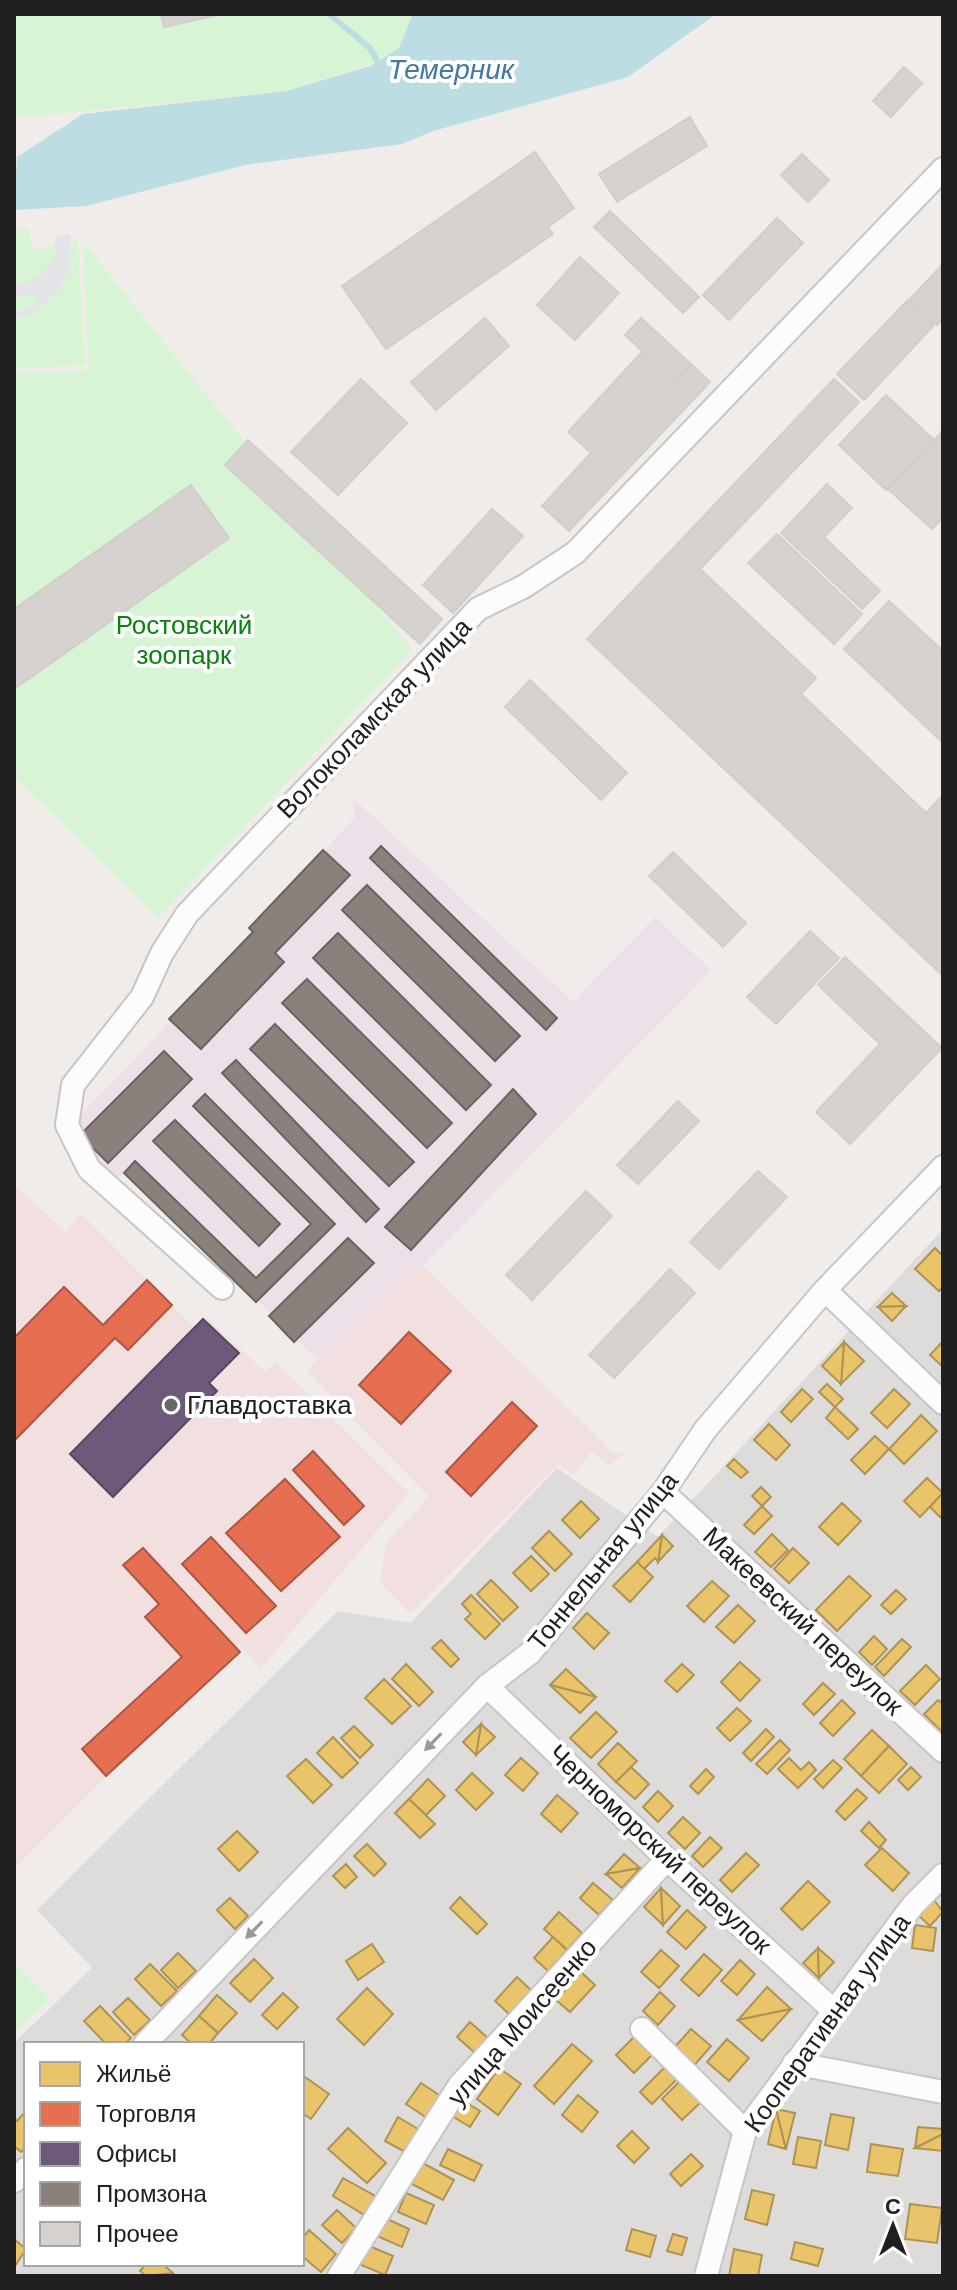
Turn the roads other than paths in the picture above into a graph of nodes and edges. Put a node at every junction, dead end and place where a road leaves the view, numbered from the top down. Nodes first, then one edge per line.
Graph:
1 (943, 169) edge
2 (943, 1167) edge
3 (222, 1288) dead end
4 (825, 1290) junction
5 (943, 1403) edge
6 (663, 1492) junction
7 (487, 1686) junction
8 (943, 1751) edge
9 (667, 1859) junction
10 (943, 1875) edge
11 (834, 2011) junction
12 (642, 2029) dead end
13 (147, 2042) edge
14 (794, 2063) junction
15 (943, 2092) edge
16 (745, 2131) junction
17 (339, 2276) edge
18 (706, 2276) edge

1 - 3 street, Волоколамская улица
2 - 4 street, Тоннельная улица
4 - 5 street
4 - 6 street, Тоннельная улица
6 - 7 street, Тоннельная улица
6 - 8 street, Макеевский переулок
7 - 9 street, Черноморский переулок
7 -> 13 street, Тоннельная улица
9 - 11 street, Черноморский переулок
9 - 17 street, улица Моисеенко
10 - 11 street, Кооперативная улица
11 - 14 street, Кооперативная улица
12 - 16 street
14 - 15 street
14 - 16 street, Кооперативная улица
16 - 18 street, Кооперативная улица

